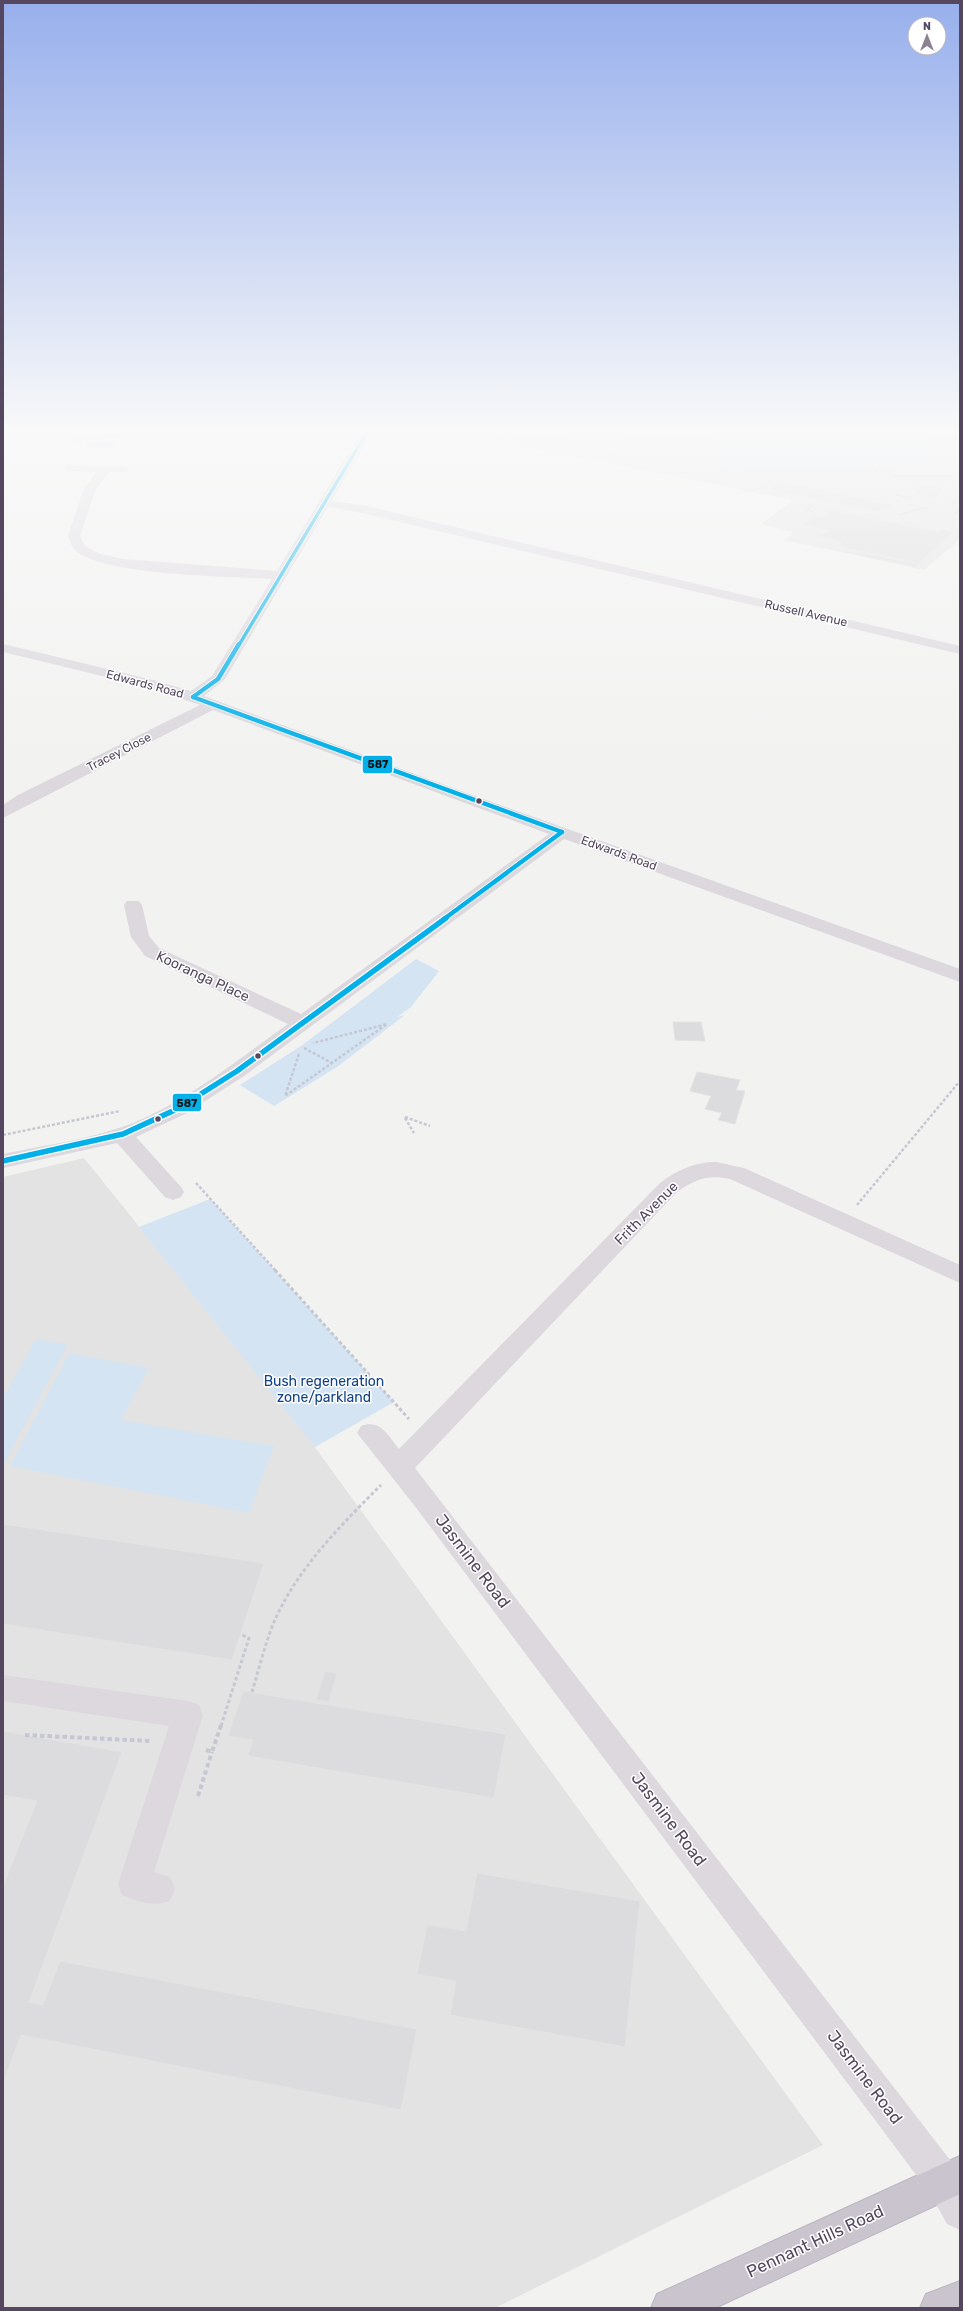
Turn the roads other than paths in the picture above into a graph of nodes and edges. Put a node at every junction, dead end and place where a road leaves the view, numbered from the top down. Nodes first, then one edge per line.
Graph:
1 (76, 540) edge
2 (301, 540) edge
3 (493, 540) edge
4 (279, 575) junction
5 (3, 648) edge
6 (960, 650) edge
7 (193, 697) junction
8 (213, 704) junction
9 (3, 813) edge
10 (562, 832) junction
11 (133, 905) dead end
12 (960, 976) edge
13 (302, 1022) junction
14 (122, 1134) junction
15 (3, 1161) edge
16 (173, 1192) dead end
17 (960, 1275) edge
18 (370, 1433) dead end
19 (400, 1466) junction
20 (3, 1688) edge
21 (158, 1889) dead end
22 (955, 2189) edge
23 (960, 2301) edge
24 (671, 2308) edge
25 (940, 2308) edge

1 - 4 street
2 - 4 street
3 - 6 street, Russell Avenue
4 - 7 street
5 - 7 street, Edwards Road
7 - 8 street, Edwards Road
8 - 9 street, Tracey Close
8 - 10 street, Edwards Road
10 - 12 street, Edwards Road
10 - 13 street
11 - 13 street, Kooranga Place
13 - 14 street
14 - 15 street
14 - 16 street
17 - 19 street, Frith Avenue
18 - 19 street, Jasmine Road
19 - 22 street, Jasmine Road
20 - 21 street
22 - 24 highway, Pennant Hills Road
23 - 25 highway

